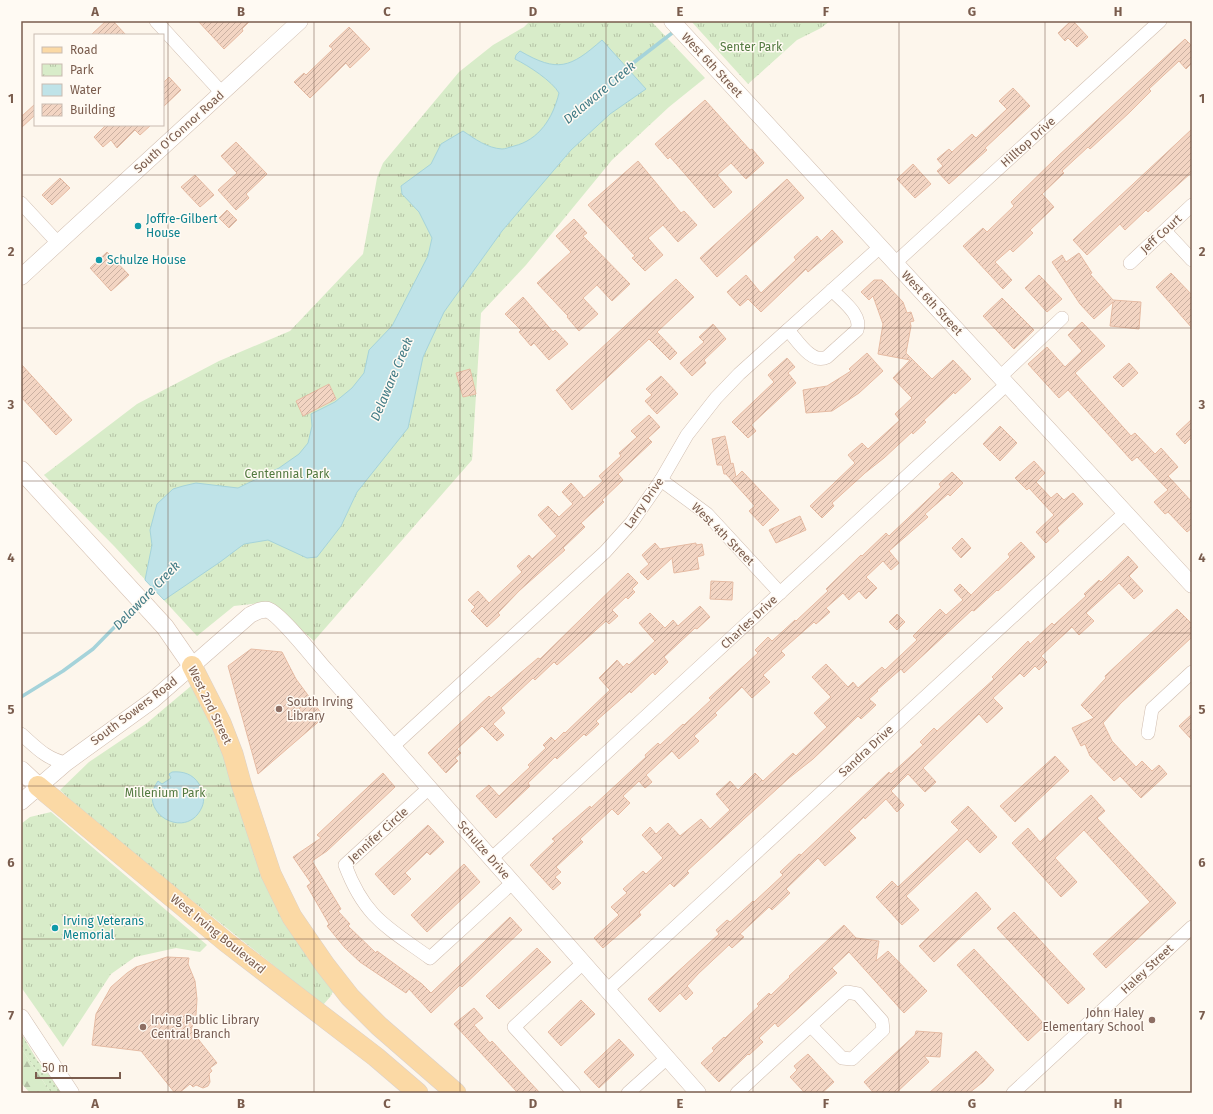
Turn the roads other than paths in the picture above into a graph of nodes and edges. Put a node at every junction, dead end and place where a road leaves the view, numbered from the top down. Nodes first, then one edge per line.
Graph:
1 (156, 21) edge
2 (300, 21) edge
3 (672, 21) edge
4 (1160, 21) edge
5 (222, 92) junction
6 (21, 203) edge
7 (1192, 205) edge
8 (1165, 231) junction
9 (58, 243) junction
10 (880, 247) junction
11 (1192, 260) edge
12 (895, 263) junction
13 (1130, 263) dead end
14 (21, 277) edge
15 (832, 290) junction
16 (1062, 318) dead end
17 (788, 330) junction
18 (1003, 380) junction
19 (21, 470) edge
20 (661, 480) junction
21 (1125, 513) junction
22 (1189, 576) edge
23 (780, 593) junction
24 (267, 610) joint
25 (192, 666) junction
26 (1192, 672) edge
27 (1148, 733) dead end
28 (21, 734) edge
29 (392, 747) junction
30 (66, 763) junction
31 (21, 770) edge
32 (38, 786) junction
33 (429, 788) junction
34 (21, 802) edge
35 (491, 859) junction
36 (512, 883) junction
37 (1192, 927) edge
38 (583, 963) junction
39 (607, 990) junction
40 (350, 997) junction
41 (21, 1017) edge
42 (331, 1023) junction
43 (811, 1026) junction
44 (667, 1058) junction
45 (70, 1093) edge
46 (418, 1093) edge
47 (456, 1093) edge
48 (574, 1093) edge
49 (628, 1093) edge
50 (698, 1093) edge
51 (737, 1093) edge
52 (1013, 1093) edge

1 - 5 street
2 - 5 street, South O'Connor Road
3 - 10 street, West 6th Street
4 - 12 street, Hilltop Drive
5 - 9 street, South O'Connor Road
6 - 9 street
7 - 8 street, Jeff Court
8 - 11 street
8 - 13 street, Jeff Court
9 - 14 street, South O'Connor Road
10 - 12 street, West 6th Street
10 - 15 street, Larry Drive
12 - 18 street, West 6th Street
15 - 17 street, Larry Drive
15 - 17 street
16 - 18 street, Charles Drive
17 - 20 street, Larry Drive
18 - 21 street, West 6th Street
18 - 23 street, Charles Drive
19 - 25 main road, West 2nd Street
20 - 23 street, West 4th Street
20 - 29 street, Larry Drive
21 - 22 street, West 6th Street
21 - 39 street, Sandra Drive
23 - 35 street, Charles Drive
24 - 25 street, South Sowers Road
24 - 29 street, Schulze Drive
25 - 30 street, South Sowers Road
25 - 40 main road, West 2nd Street
26 - 27 street
28 - 30 street
29 - 33 street, Schulze Drive
30 - 32 street, South Sowers Road
31 - 32 main road, West Irving Boulevard
32 - 34 street, South Sowers Road
32 - 42 main road, West Irving Boulevard
33 - 35 street, Schulze Drive
33 - 36 street, Jennifer Circle
35 - 36 street, Schulze Drive
36 - 38 street, Schulze Drive
37 - 52 street, Haley Street
38 - 39 street, Schulze Drive
38 - 48 street
39 - 44 street, Schulze Drive
40 - 42 main road
40 - 47 main road
41 - 45 street
42 - 46 main road, West Irving Boulevard
43 - 43 street
43 - 51 street
44 - 49 street
44 - 50 street, Schulze Drive

